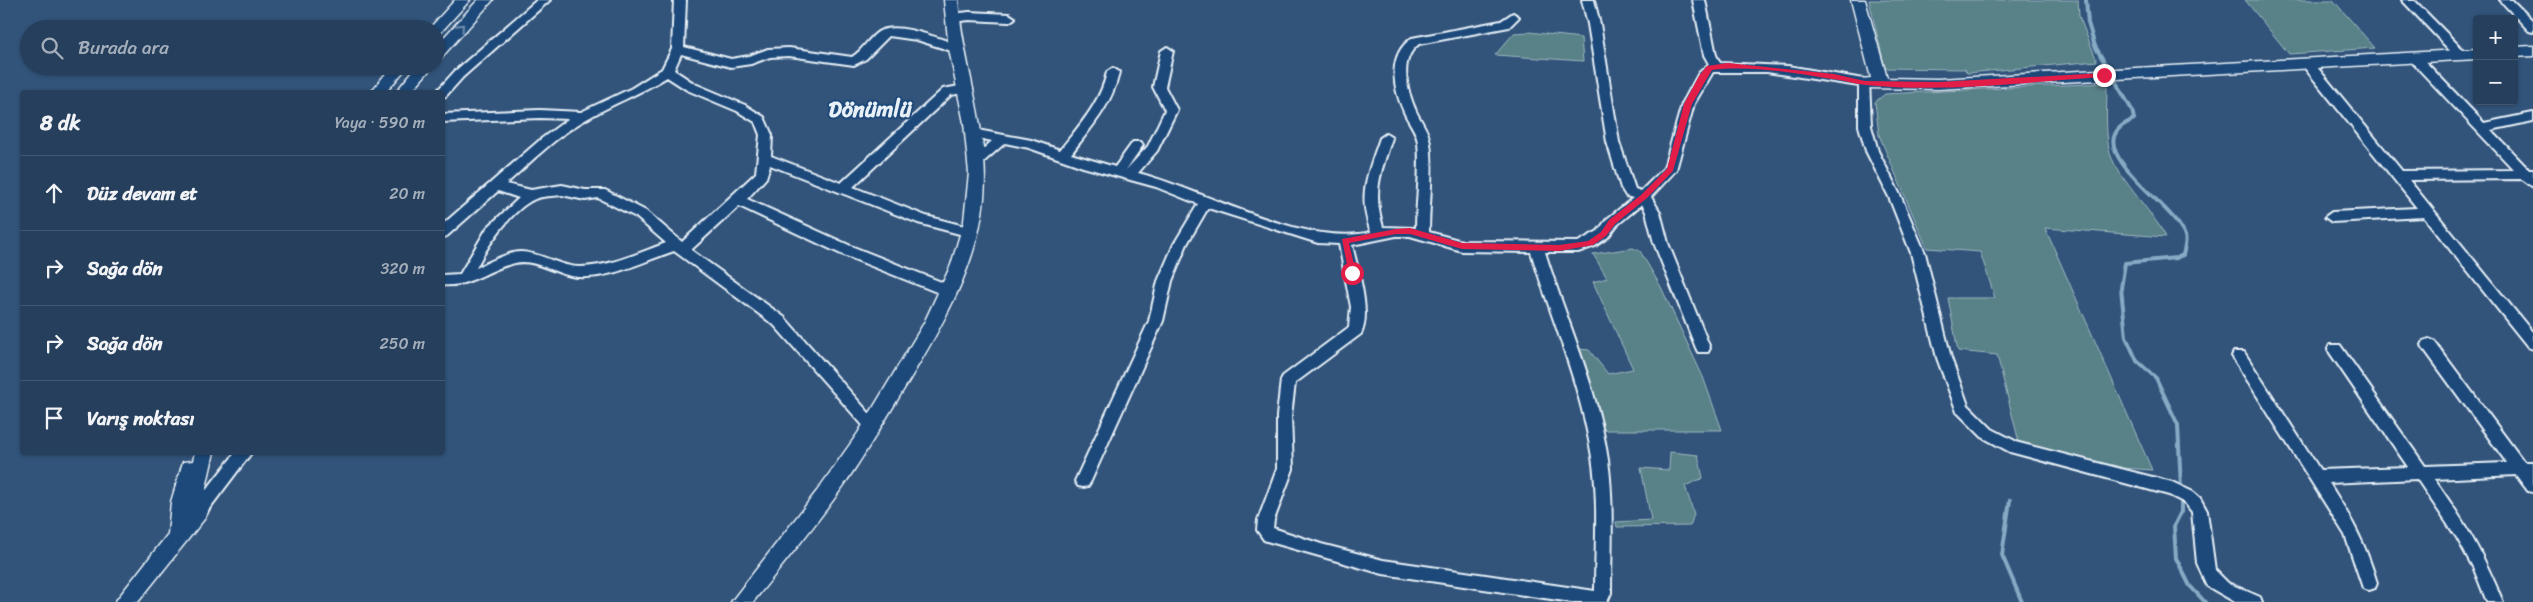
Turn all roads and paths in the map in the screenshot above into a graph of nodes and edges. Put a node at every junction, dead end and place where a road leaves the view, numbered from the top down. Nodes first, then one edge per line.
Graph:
1 (463, 0) edge
2 (486, 0) edge
3 (544, 0) edge
4 (680, 0) edge
5 (952, 0) edge
6 (1588, 0) edge
7 (1699, 0) edge
8 (1858, 0) edge
9 (2408, 0) edge
10 (2506, 0) edge
11 (1512, 17) dead end
12 (953, 18) junction
13 (1009, 18) dead end
14 (444, 20) edge
15 (2533, 28) edge
16 (445, 45) edge
17 (678, 49) junction
18 (958, 49) junction
19 (1167, 51) dead end
20 (2533, 51) edge
21 (2518, 52) edge
22 (2473, 54) edge
23 (2461, 55) junction
24 (2415, 58) junction
25 (2308, 64) junction
26 (1716, 67) junction
27 (667, 71) junction
28 (1113, 72) dead end
29 (393, 75) edge
30 (418, 75) edge
31 (1872, 83) junction
32 (965, 88) junction
33 (380, 90) edge
34 (405, 90) edge
35 (445, 90) edge
36 (583, 116) junction
37 (2533, 117) edge
38 (445, 118) edge
39 (2482, 128) junction
40 (972, 133) junction
41 (1003, 138) junction
42 (1386, 138) dead end
43 (1137, 145) dead end
44 (1063, 155) junction
45 (765, 158) junction
46 (976, 162) junction
47 (1123, 174) junction
48 (2398, 176) junction
49 (2531, 176) edge
50 (497, 185) junction
51 (844, 188) junction
52 (531, 195) junction
53 (1644, 196) junction
54 (738, 200) junction
55 (1205, 203) junction
56 (2428, 212) junction
57 (2332, 217) dead end
58 (445, 230) edge
59 (971, 232) junction
60 (1422, 234) junction
61 (1379, 236) junction
62 (1345, 241) junction
63 (679, 247) junction
64 (1537, 248) junction
65 (465, 277) junction
66 (445, 281) edge
67 (949, 291) junction
68 (2533, 343) edge
69 (2429, 345) dead end
70 (1704, 348) dead end
71 (2335, 349) dead end
72 (2239, 356) dead end
73 (872, 426) junction
74 (193, 455) edge
75 (204, 455) edge
76 (243, 455) edge
77 (2526, 468) edge
78 (2421, 472) junction
79 (2316, 476) junction
80 (1083, 481) dead end
81 (2533, 486) edge
82 (198, 512) junction
83 (178, 537) junction
84 (2369, 583) dead end
85 (1600, 601) edge
86 (125, 602) edge
87 (741, 602) edge
88 (2254, 602) edge
89 (2495, 602) edge

1 - 14 street
16 -> 2 street
3 - 35 street
4 - 17 street
5 - 12 street
6 - 53 street
7 - 26 street
8 - 31 street
9 - 23 street
10 - 15 street
11 - 60 street
12 - 13 street
12 - 18 street
17 - 18 street
17 - 27 street
18 - 32 street
19 - 47 street
20 - 21 street
22 - 23 street
23 - 24 street
24 - 25 street
24 - 39 street
25 - 31 street
25 - 48 street
26 - 31 street
26 - 53 street
27 - 36 street
27 - 45 street
28 - 44 street
29 - 33 street
30 - 34 street
31 - 88 street
32 - 40 street
32 - 51 street
36 - 38 street
36 - 50 street
37 - 39 street
39 - 49 street
40 - 41 street
40 - 46 street
41 - 44 street
41 - 46 street
42 - 61 street
43 - 47 street
44 - 47 street
45 - 51 street
45 - 54 street
46 - 59 street
47 - 55 street
48 - 49 street
48 - 56 street
50 - 52 street
50 - 58 street
51 - 59 street
52 - 63 street
52 - 65 street
53 - 64 street
53 - 70 street
54 - 63 street
54 - 67 street
55 - 62 street
55 - 80 street
56 - 57 street
56 - 68 street
59 - 67 street
60 - 61 street
60 - 64 street
61 - 62 street
62 - 85 street
63 - 65 street
63 - 73 street
64 - 85 street
65 - 66 street
67 - 73 street
69 - 77 street
71 - 78 street
72 - 79 street
73 - 87 street
74 - 83 street
75 - 82 street
76 - 82 street
77 - 78 street
77 - 81 street
78 - 79 street
78 - 89 street
79 - 84 street
82 - 83 street
83 - 86 street

